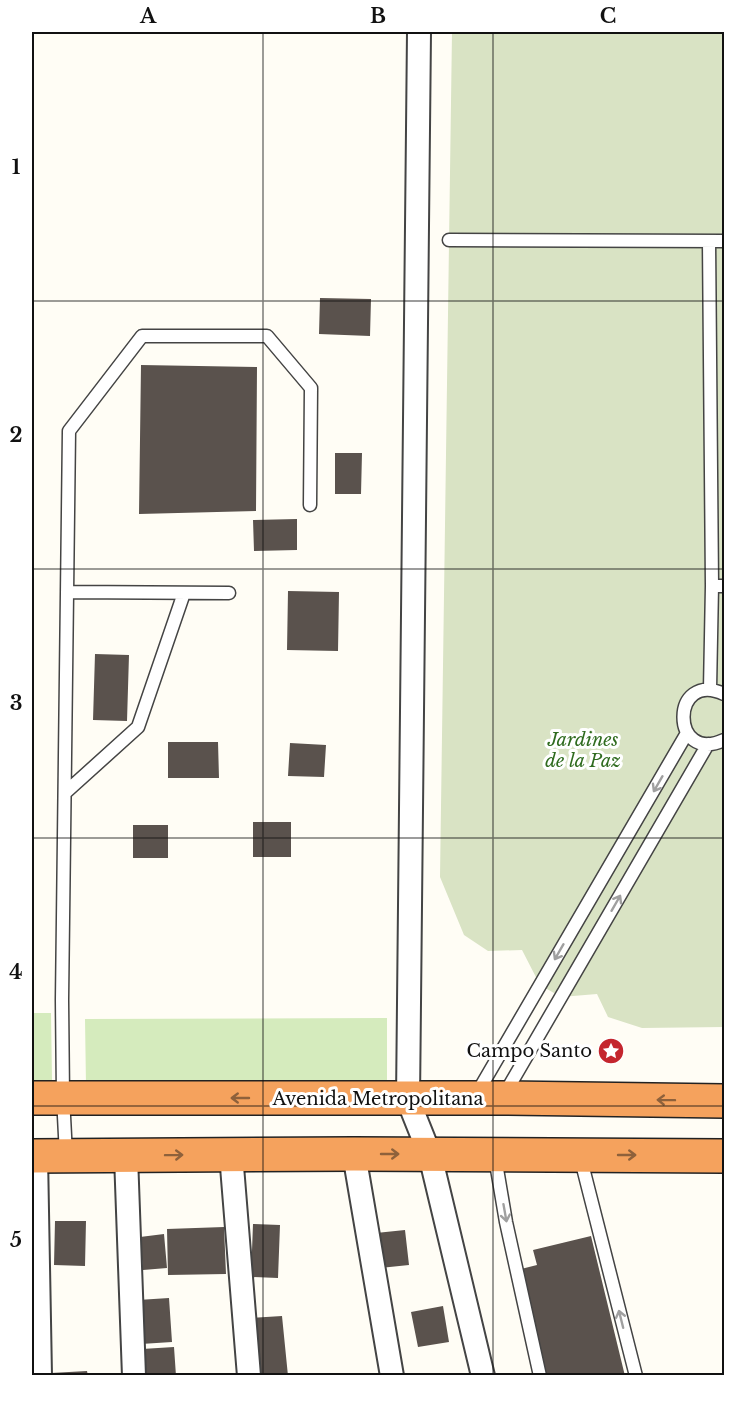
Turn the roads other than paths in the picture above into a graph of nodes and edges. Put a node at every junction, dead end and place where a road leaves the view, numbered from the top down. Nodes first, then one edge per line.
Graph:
1 (419, 32) edge
2 (449, 240) dead end
3 (709, 241) junction
4 (724, 241) edge
5 (310, 505) dead end
6 (718, 586) edge
7 (67, 592) junction
8 (184, 593) junction
9 (229, 593) dead end
10 (710, 689) junction
11 (724, 694) edge
12 (687, 733) junction
13 (724, 740) edge
14 (708, 744) junction
15 (66, 792) junction
16 (47, 1097) edge
17 (488, 1099) junction
18 (408, 1100) junction
19 (724, 1101) edge
20 (231, 1154) junction
21 (354, 1154) junction
22 (430, 1155) junction
23 (495, 1155) junction
24 (579, 1155) junction
25 (45, 1156) edge
26 (126, 1156) junction
27 (724, 1156) edge
28 (39, 1376) edge
29 (134, 1376) edge
30 (249, 1376) edge
31 (392, 1376) edge
32 (483, 1376) edge
33 (540, 1376) edge
34 (636, 1376) edge

1 - 18 street
2 - 3 lane
3 - 4 lane
3 - 6 lane
5 - 7 lane
6 - 10 lane
7 - 8 lane
7 - 15 lane
8 - 9 lane
8 - 15 lane
10 - 11 lane
10 - 12 lane
12 - 14 lane
12 -> 17 lane
13 - 14 lane
17 -> 14 lane
15 - 16 lane
18 -> 16 highway, Avenida Metropolitana
16 - 25 lane
17 - 18 highway, Avenida Metropolitana
19 -> 17 highway, Avenida Metropolitana
18 - 22 street
20 - 21 highway
26 -> 20 highway
20 - 30 street
21 -> 22 highway
21 - 31 street
22 - 23 highway
22 - 32 street
23 - 24 highway
23 -> 33 lane
24 -> 27 highway
34 -> 24 lane
25 - 26 highway
25 - 28 street
26 - 29 street

